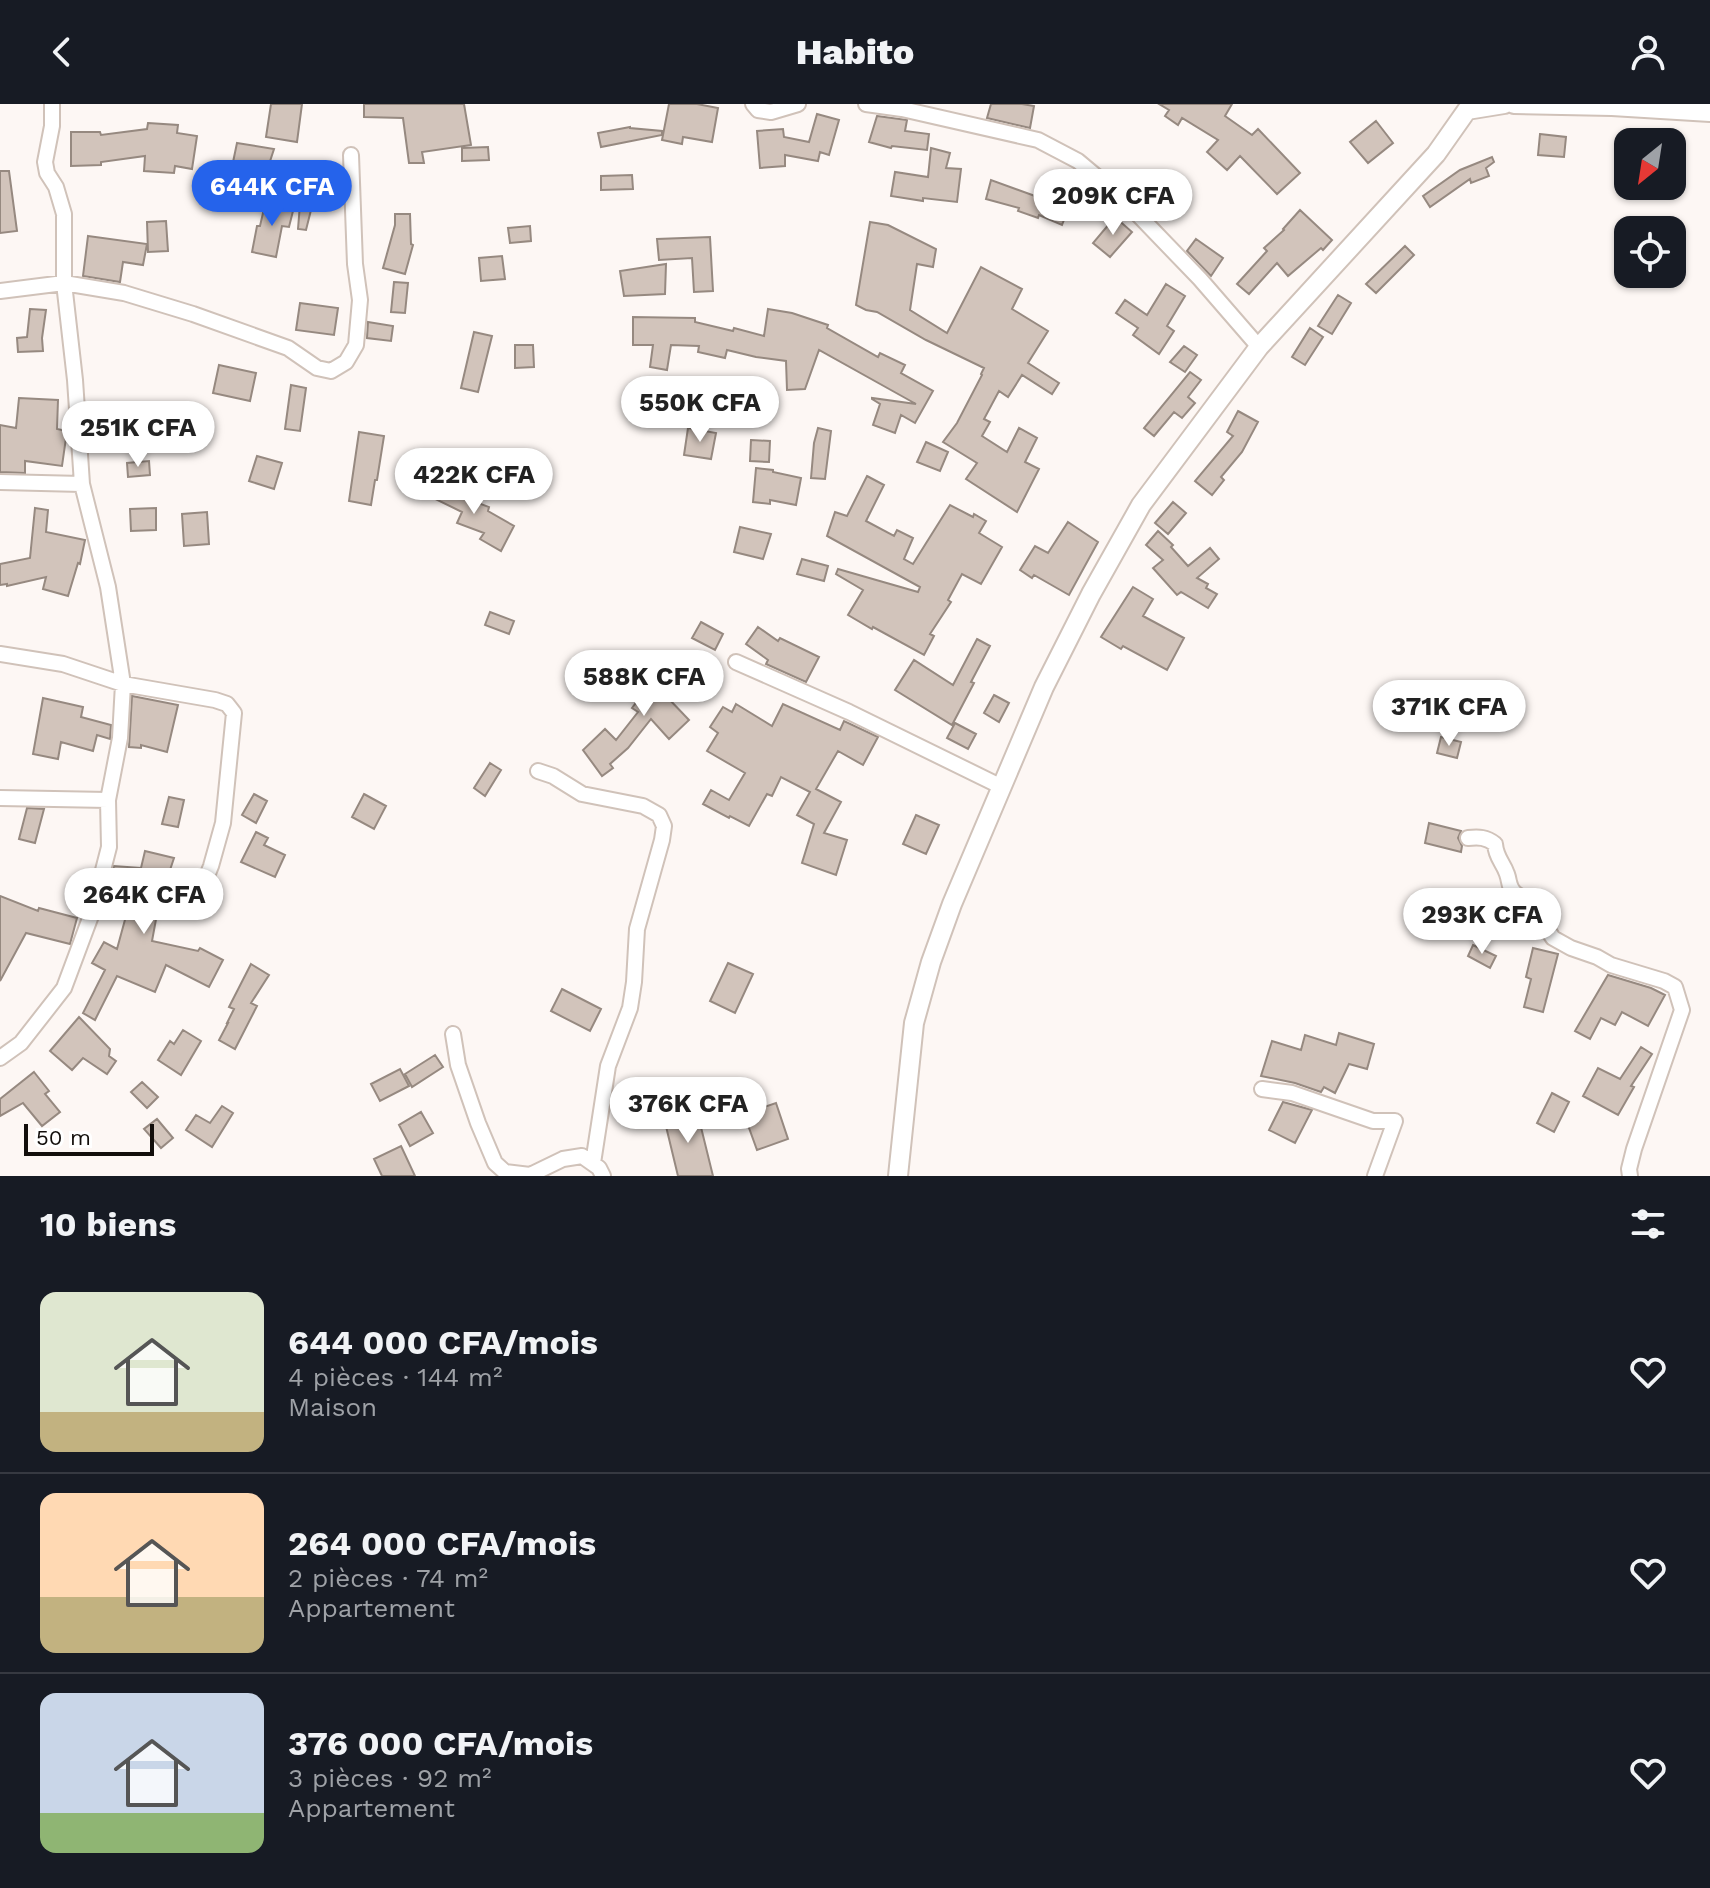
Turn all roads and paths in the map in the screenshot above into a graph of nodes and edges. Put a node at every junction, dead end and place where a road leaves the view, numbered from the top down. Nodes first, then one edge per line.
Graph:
1 (52, 104) edge
2 (753, 104) edge
3 (798, 104) edge
4 (866, 104) edge
5 (1504, 104) edge
6 (1514, 104) edge
7 (1619, 105) edge
8 (1467, 107) edge
9 (1710, 112) edge
10 (351, 155) dead end
11 (64, 283) junction
12 (0, 291) edge
13 (1259, 347) junction
14 (0, 482) edge
15 (82, 484) junction
16 (0, 654) edge
17 (736, 662) dead end
18 (123, 684) junction
19 (538, 771) dead end
20 (1002, 787) junction
21 (0, 798) edge
22 (108, 800) junction
23 (1468, 838) dead end
24 (193, 911) dead end
25 (453, 1034) dead end
26 (0, 1058) edge
27 (1262, 1089) dead end
28 (593, 1163) junction
29 (603, 1176) edge
30 (898, 1176) edge
31 (1375, 1176) edge
32 (1630, 1176) edge

1 - 11 street
2 - 3 street
4 - 13 street
5 - 8 street
6 - 7 street
7 - 9 street
8 - 13 street
10 - 11 street
11 - 12 street
11 - 15 street
13 - 20 street
14 - 15 street
15 - 18 street
16 - 18 street
17 - 20 street
18 - 22 street
18 - 24 street
19 - 28 street
20 - 30 street
21 - 22 street
22 - 26 street
23 - 32 street
25 - 28 street
27 - 31 street
28 - 29 street

